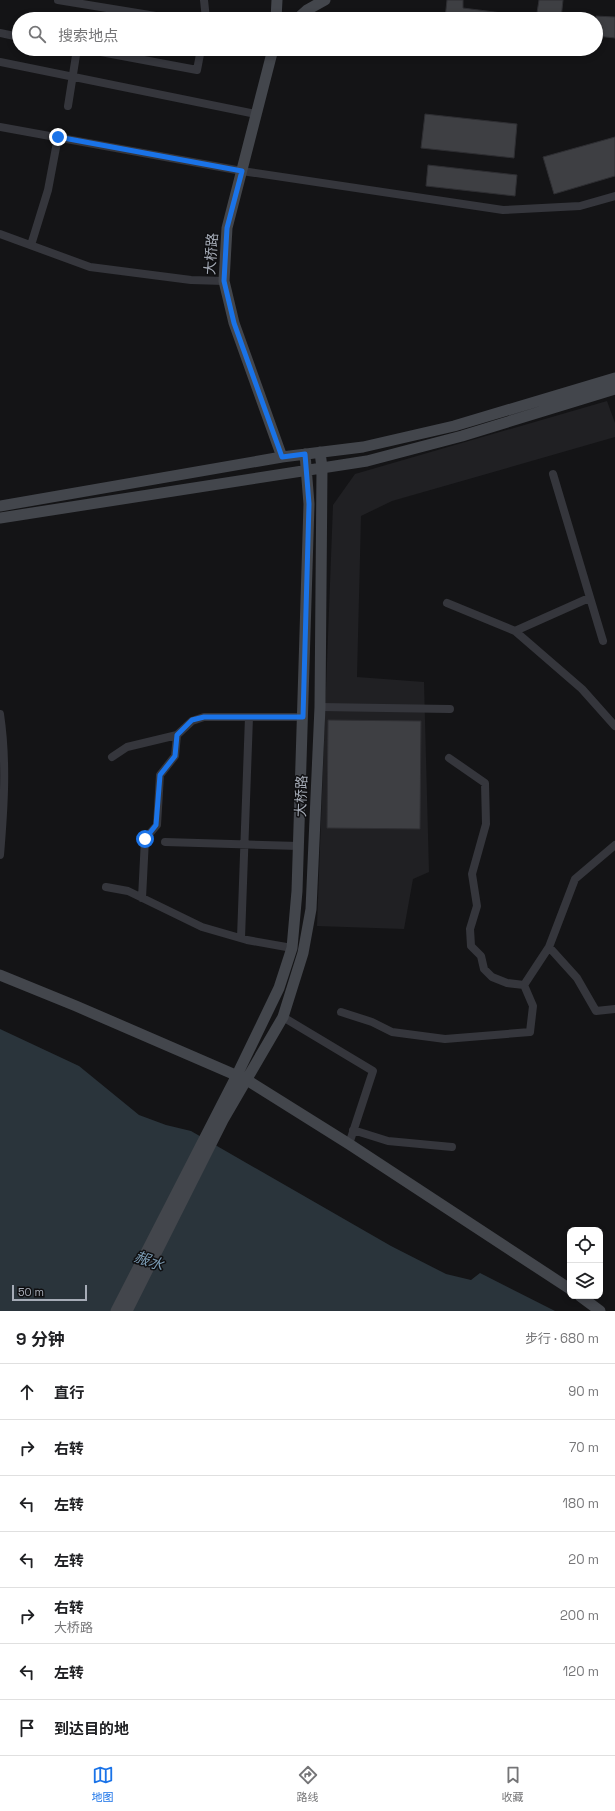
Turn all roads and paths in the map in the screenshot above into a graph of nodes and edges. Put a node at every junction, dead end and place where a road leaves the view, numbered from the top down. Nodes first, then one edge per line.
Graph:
1 (62, 0) edge
2 (204, 0) edge
3 (277, 0) edge
4 (325, 0) edge
5 (133, 12) edge
6 (205, 12) edge
7 (276, 12) edge
8 (305, 12) edge
9 (0, 33) edge
10 (12, 36) edge
11 (76, 56) edge
12 (122, 56) edge
13 (200, 56) edge
14 (271, 56) edge
15 (0, 62) edge
16 (73, 77) junction
17 (68, 106) dead end
18 (256, 114) junction
19 (0, 127) edge
20 (58, 137) junction
21 (242, 171) junction
22 (615, 196) edge
23 (0, 234) edge
24 (31, 245) junction
25 (224, 281) junction
26 (615, 378) edge
27 (615, 389) edge
28 (320, 452) junction
29 (305, 454) junction
30 (282, 457) junction
31 (322, 468) junction
32 (307, 471) junction
33 (553, 474) dead end
34 (0, 506) edge
35 (0, 518) edge
36 (589, 598) junction
37 (447, 603) dead end
38 (514, 631) junction
39 (603, 640) dead end
40 (320, 707) junction
41 (450, 709) dead end
42 (0, 714) edge
43 (249, 717) junction
44 (303, 717) junction
45 (615, 726) edge
46 (177, 735) junction
47 (112, 757) dead end
48 (449, 758) dead end
49 (165, 842) dead end
50 (244, 844) junction
51 (615, 845) edge
52 (299, 846) junction
53 (0, 855) edge
54 (106, 887) dead end
55 (142, 898) junction
56 (241, 938) junction
57 (549, 947) junction
58 (292, 948) junction
59 (0, 975) edge
60 (524, 985) junction
61 (615, 1009) edge
62 (341, 1012) dead end
63 (283, 1016) junction
64 (242, 1078) junction
65 (219, 1119) junction
66 (353, 1130) junction
67 (349, 1144) junction
68 (452, 1147) dead end
69 (567, 1287) edge
70 (584, 1299) edge
71 (116, 1311) edge
72 (127, 1311) edge
73 (600, 1311) edge

1 - 5 street
2 - 6 street
3 - 7 main road
4 - 8 main road
9 - 10 street
11 - 16 street
12 - 13 street
14 - 18 main road, 大桥路
15 - 16 street
16 - 17 street
16 - 18 street
18 - 21 main road, 大桥路
19 - 20 street
20 - 21 street
20 - 24 street
21 - 22 street
21 - 25 main road, 大桥路
23 - 24 street
24 - 25 street
25 - 30 main road, 大桥路
26 - 28 main road
27 - 31 main road
28 - 29 main road
28 - 31 main road, 大桥路
29 - 30 main road
29 - 32 main road
30 - 34 main road
31 - 32 main road
31 - 40 main road, 大桥路
32 - 35 main road
32 - 44 main road
33 - 36 street
36 - 38 street
36 - 39 street
37 - 38 street
38 - 45 street
40 - 41 street
40 - 63 main road, 大桥路
42 - 53 street
43 - 44 street
43 - 46 street
43 - 50 street
44 - 52 main road
46 - 47 street
46 - 55 street
48 - 60 street
49 - 50 street
50 - 52 street
50 - 56 street
51 - 57 street
52 - 58 main road
54 - 55 street
55 - 56 street
56 - 58 street
57 - 60 street
57 - 61 street
58 - 64 main road
59 - 64 main road
60 - 62 street
63 - 64 main road, 大桥路
63 - 66 street
64 - 65 main road, 大桥路
64 - 67 main road
65 - 71 main road
65 - 72 main road
66 - 67 street
66 - 68 street
67 - 69 main road
70 - 73 main road

